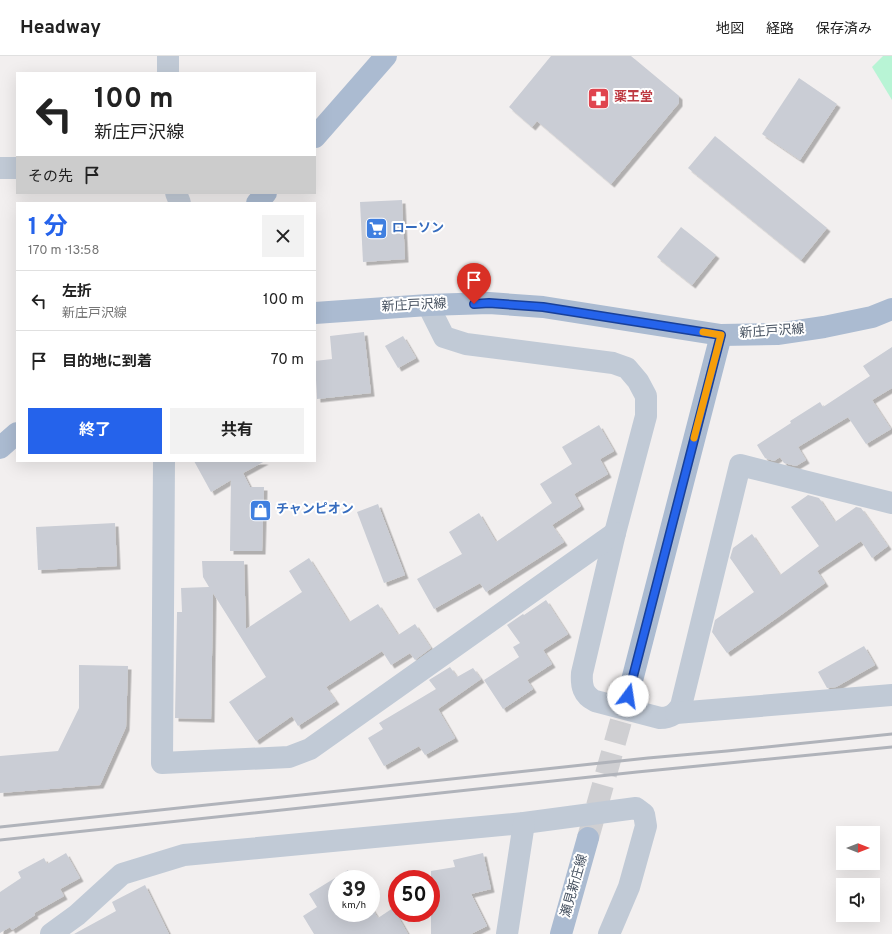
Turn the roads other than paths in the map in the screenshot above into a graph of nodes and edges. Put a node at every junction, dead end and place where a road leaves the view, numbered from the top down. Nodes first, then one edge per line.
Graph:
1 (168, 56) edge
2 (386, 56) edge
3 (168, 72) edge
4 (316, 136) edge
5 (0, 168) edge
6 (16, 168) edge
7 (265, 194) edge
8 (258, 202) edge
9 (428, 305) junction
10 (892, 308) edge
11 (316, 313) edge
12 (721, 335) junction
13 (16, 433) edge
14 (0, 448) edge
15 (164, 462) edge
16 (892, 503) edge
17 (615, 533) junction
18 (892, 695) edge
19 (628, 696) tunnel mouth
20 (676, 713) junction
21 (524, 823) junction
22 (588, 838) tunnel mouth
23 (50, 934) edge
24 (507, 934) edge
25 (561, 934) edge
26 (609, 934) edge

1 - 3 street
2 - 4 main road
5 - 6 street
7 - 8 main road
9 - 11 main road, 新庄戸沢線
9 - 12 main road, 新庄戸沢線
9 - 17 street
10 - 12 main road, 新庄戸沢線
12 - 19 main road
13 - 14 main road
15 - 17 street
16 - 20 street
17 - 20 street
18 - 20 street
21 - 23 street
21 - 24 street
21 - 26 street
22 - 25 main road, 瀬見新庄線

